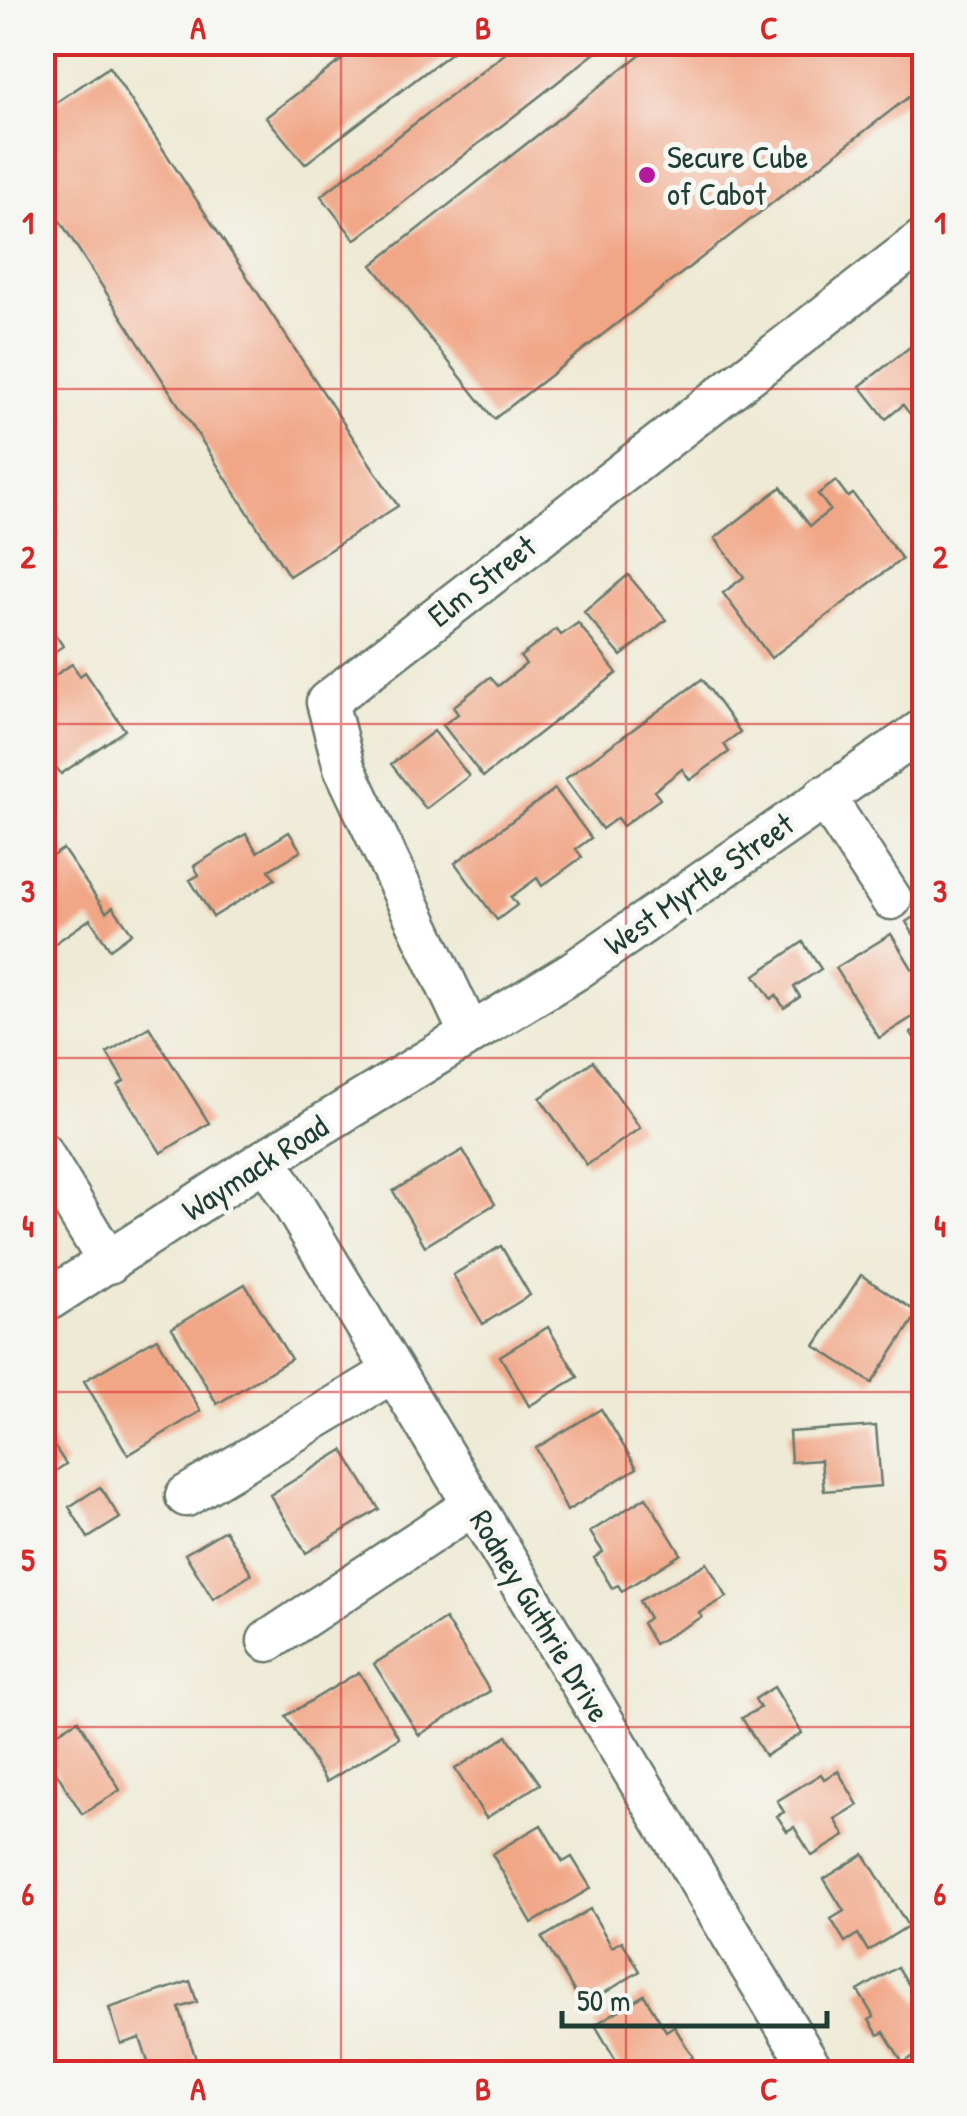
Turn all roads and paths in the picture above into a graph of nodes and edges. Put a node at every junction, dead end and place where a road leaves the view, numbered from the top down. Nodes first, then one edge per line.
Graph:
1 (924, 239) edge
2 (924, 729) edge
3 (824, 796) junction
4 (891, 899) dead end
5 (470, 1034) junction
6 (42, 1153) edge
7 (266, 1159) junction
8 (109, 1262) junction
9 (42, 1304) edge
10 (393, 1372) junction
11 (186, 1496) dead end
12 (473, 1506) junction
13 (268, 1642) dead end
14 (814, 2074) edge

1 - 5 street, Elm Street
2 - 3 street, West Myrtle Street
3 - 4 street
3 - 5 street, West Myrtle Street
5 - 7 street, Waymack Road
6 - 8 street
7 - 8 street, Waymack Road
7 - 10 street, Rodney Guthrie Drive
8 - 9 street, Waymack Road
10 - 11 street
10 - 12 street, Rodney Guthrie Drive
12 - 13 street
12 - 14 street, Rodney Guthrie Drive

